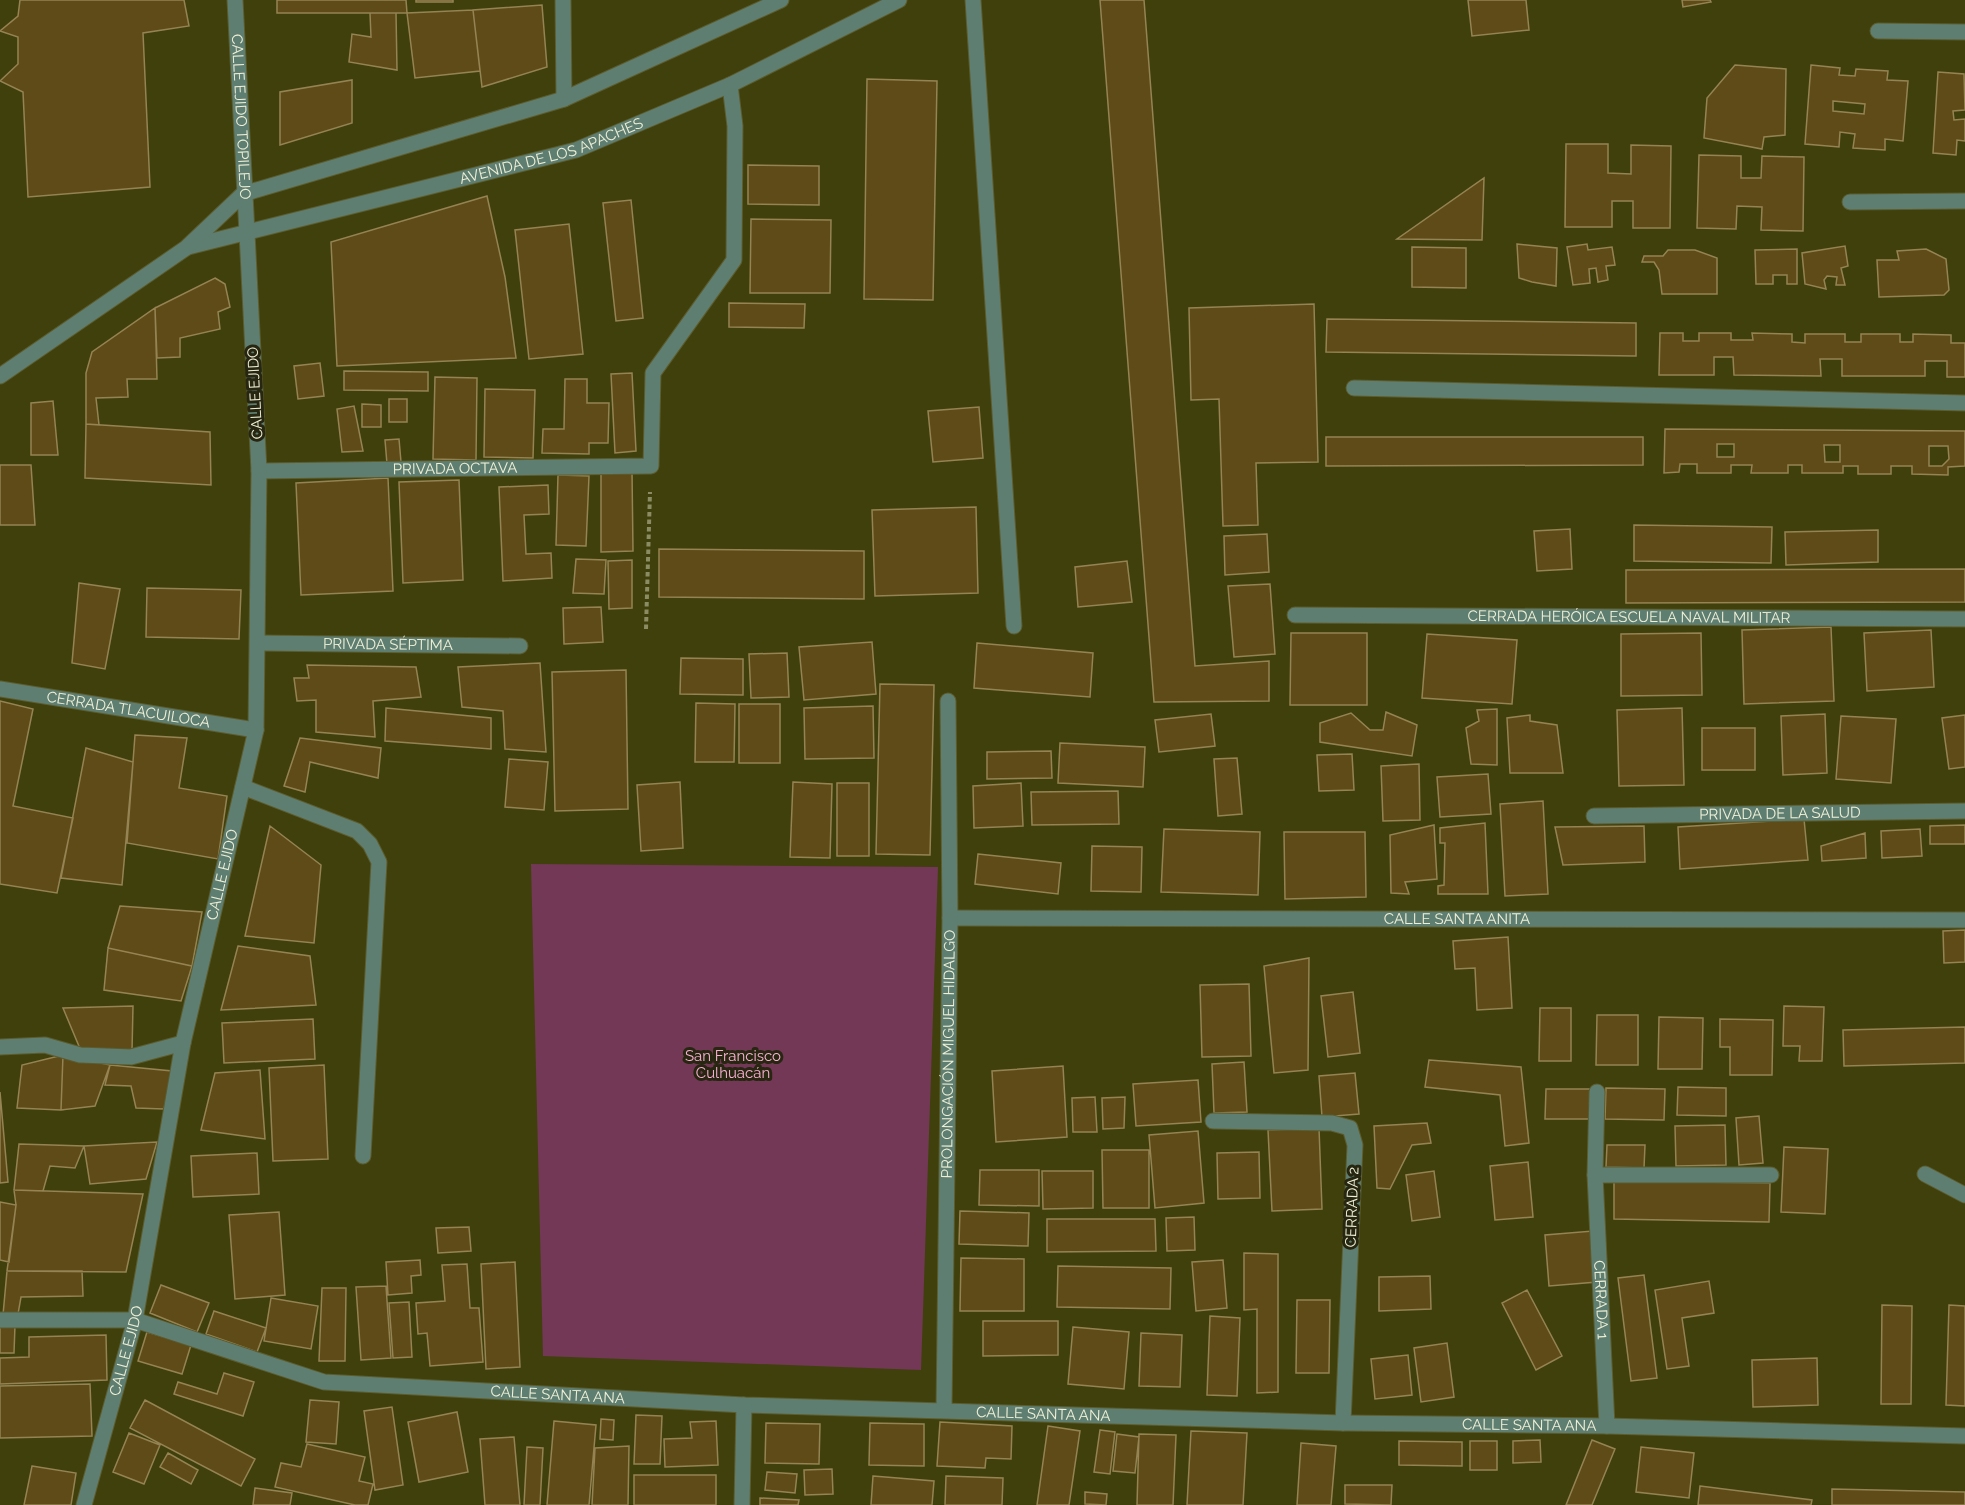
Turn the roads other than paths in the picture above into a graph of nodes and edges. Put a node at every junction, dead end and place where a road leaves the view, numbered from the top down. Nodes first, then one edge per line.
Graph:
1 (235, 0) edge
2 (563, 0) edge
3 (781, 0) edge
4 (899, 0) edge
5 (973, 0) edge
6 (1878, 31) dead end
7 (1965, 32) edge
8 (730, 85) junction
9 (564, 99) junction
10 (243, 194) junction
11 (1965, 201) edge
12 (1850, 202) dead end
13 (247, 233) junction
14 (186, 248) junction
15 (0, 376) edge
16 (1354, 388) dead end
17 (1965, 403) edge
18 (259, 471) junction
19 (1295, 615) dead end
20 (1965, 619) edge
21 (1014, 626) dead end
22 (258, 643) junction
23 (520, 646) dead end
24 (0, 689) edge
25 (948, 701) dead end
26 (256, 730) junction
27 (243, 787) junction
28 (1965, 811) edge
29 (1594, 816) dead end
30 (950, 918) junction
31 (1965, 920) edge
32 (183, 1043) junction
33 (0, 1047) edge
34 (1597, 1092) dead end
35 (1213, 1121) dead end
36 (363, 1156) dead end
37 (1595, 1174) junction
38 (1925, 1174) dead end
39 (1771, 1175) dead end
40 (1965, 1195) edge
41 (0, 1320) edge
42 (135, 1320) junction
43 (744, 1405) junction
44 (944, 1410) junction
45 (1343, 1423) junction
46 (1607, 1426) junction
47 (1965, 1436) edge
48 (84, 1505) edge
49 (742, 1505) edge

1 - 10 street, CALLE EJIDO TOPILEJO
2 - 9 street
3 - 9 street, AVENIDA DE LOS APACHES
4 - 8 street, AVENIDA DE LOS APACHES
5 - 21 street
6 - 7 street
8 - 13 street, AVENIDA DE LOS APACHES
8 - 18 street, PRIVADA OCTAVA
9 - 10 street, AVENIDA DE LOS APACHES
10 - 13 street, CALLE EJIDO TOPILEJO
10 - 14 street, AVENIDA DE LOS APACHES
11 - 12 street
13 - 14 street, AVENIDA DE LOS APACHES
13 - 18 street, CALLE EJIDO
14 - 15 street, AVENIDA DE LOS APACHES
16 - 17 street
18 - 22 street, CALLE EJIDO
19 - 20 street, CERRADA HERÓICA ESCUELA NAVAL MILITAR
22 - 23 street, PRIVADA SÉPTIMA
22 - 26 street, CALLE EJIDO
24 - 26 street, CERRADA TLACUILOCA
25 - 30 street, PROLONGACIÓN MIGUEL HIDALGO
26 - 27 street, CALLE EJIDO
27 - 32 street, CALLE EJIDO
27 - 36 street
28 - 29 street, PRIVADA DE LA SALUD
30 - 31 street, CALLE SANTA ANITA
30 - 44 street, PROLONGACIÓN MIGUEL HIDALGO
32 - 33 street
32 - 42 street, CALLE EJIDO
34 - 37 street, CERRADA 1
35 - 45 street, CERRADA 2
37 - 39 street
37 - 46 street, CERRADA 1
38 - 40 street
41 - 42 street, CALLE SANTA ANA
42 - 43 street, CALLE SANTA ANA
42 - 48 street, CALLE EJIDO
43 - 44 street, CALLE SANTA ANA
43 - 49 street
44 - 45 street, CALLE SANTA ANA
45 - 46 street, CALLE SANTA ANA
46 - 47 street, CALLE SANTA ANA

